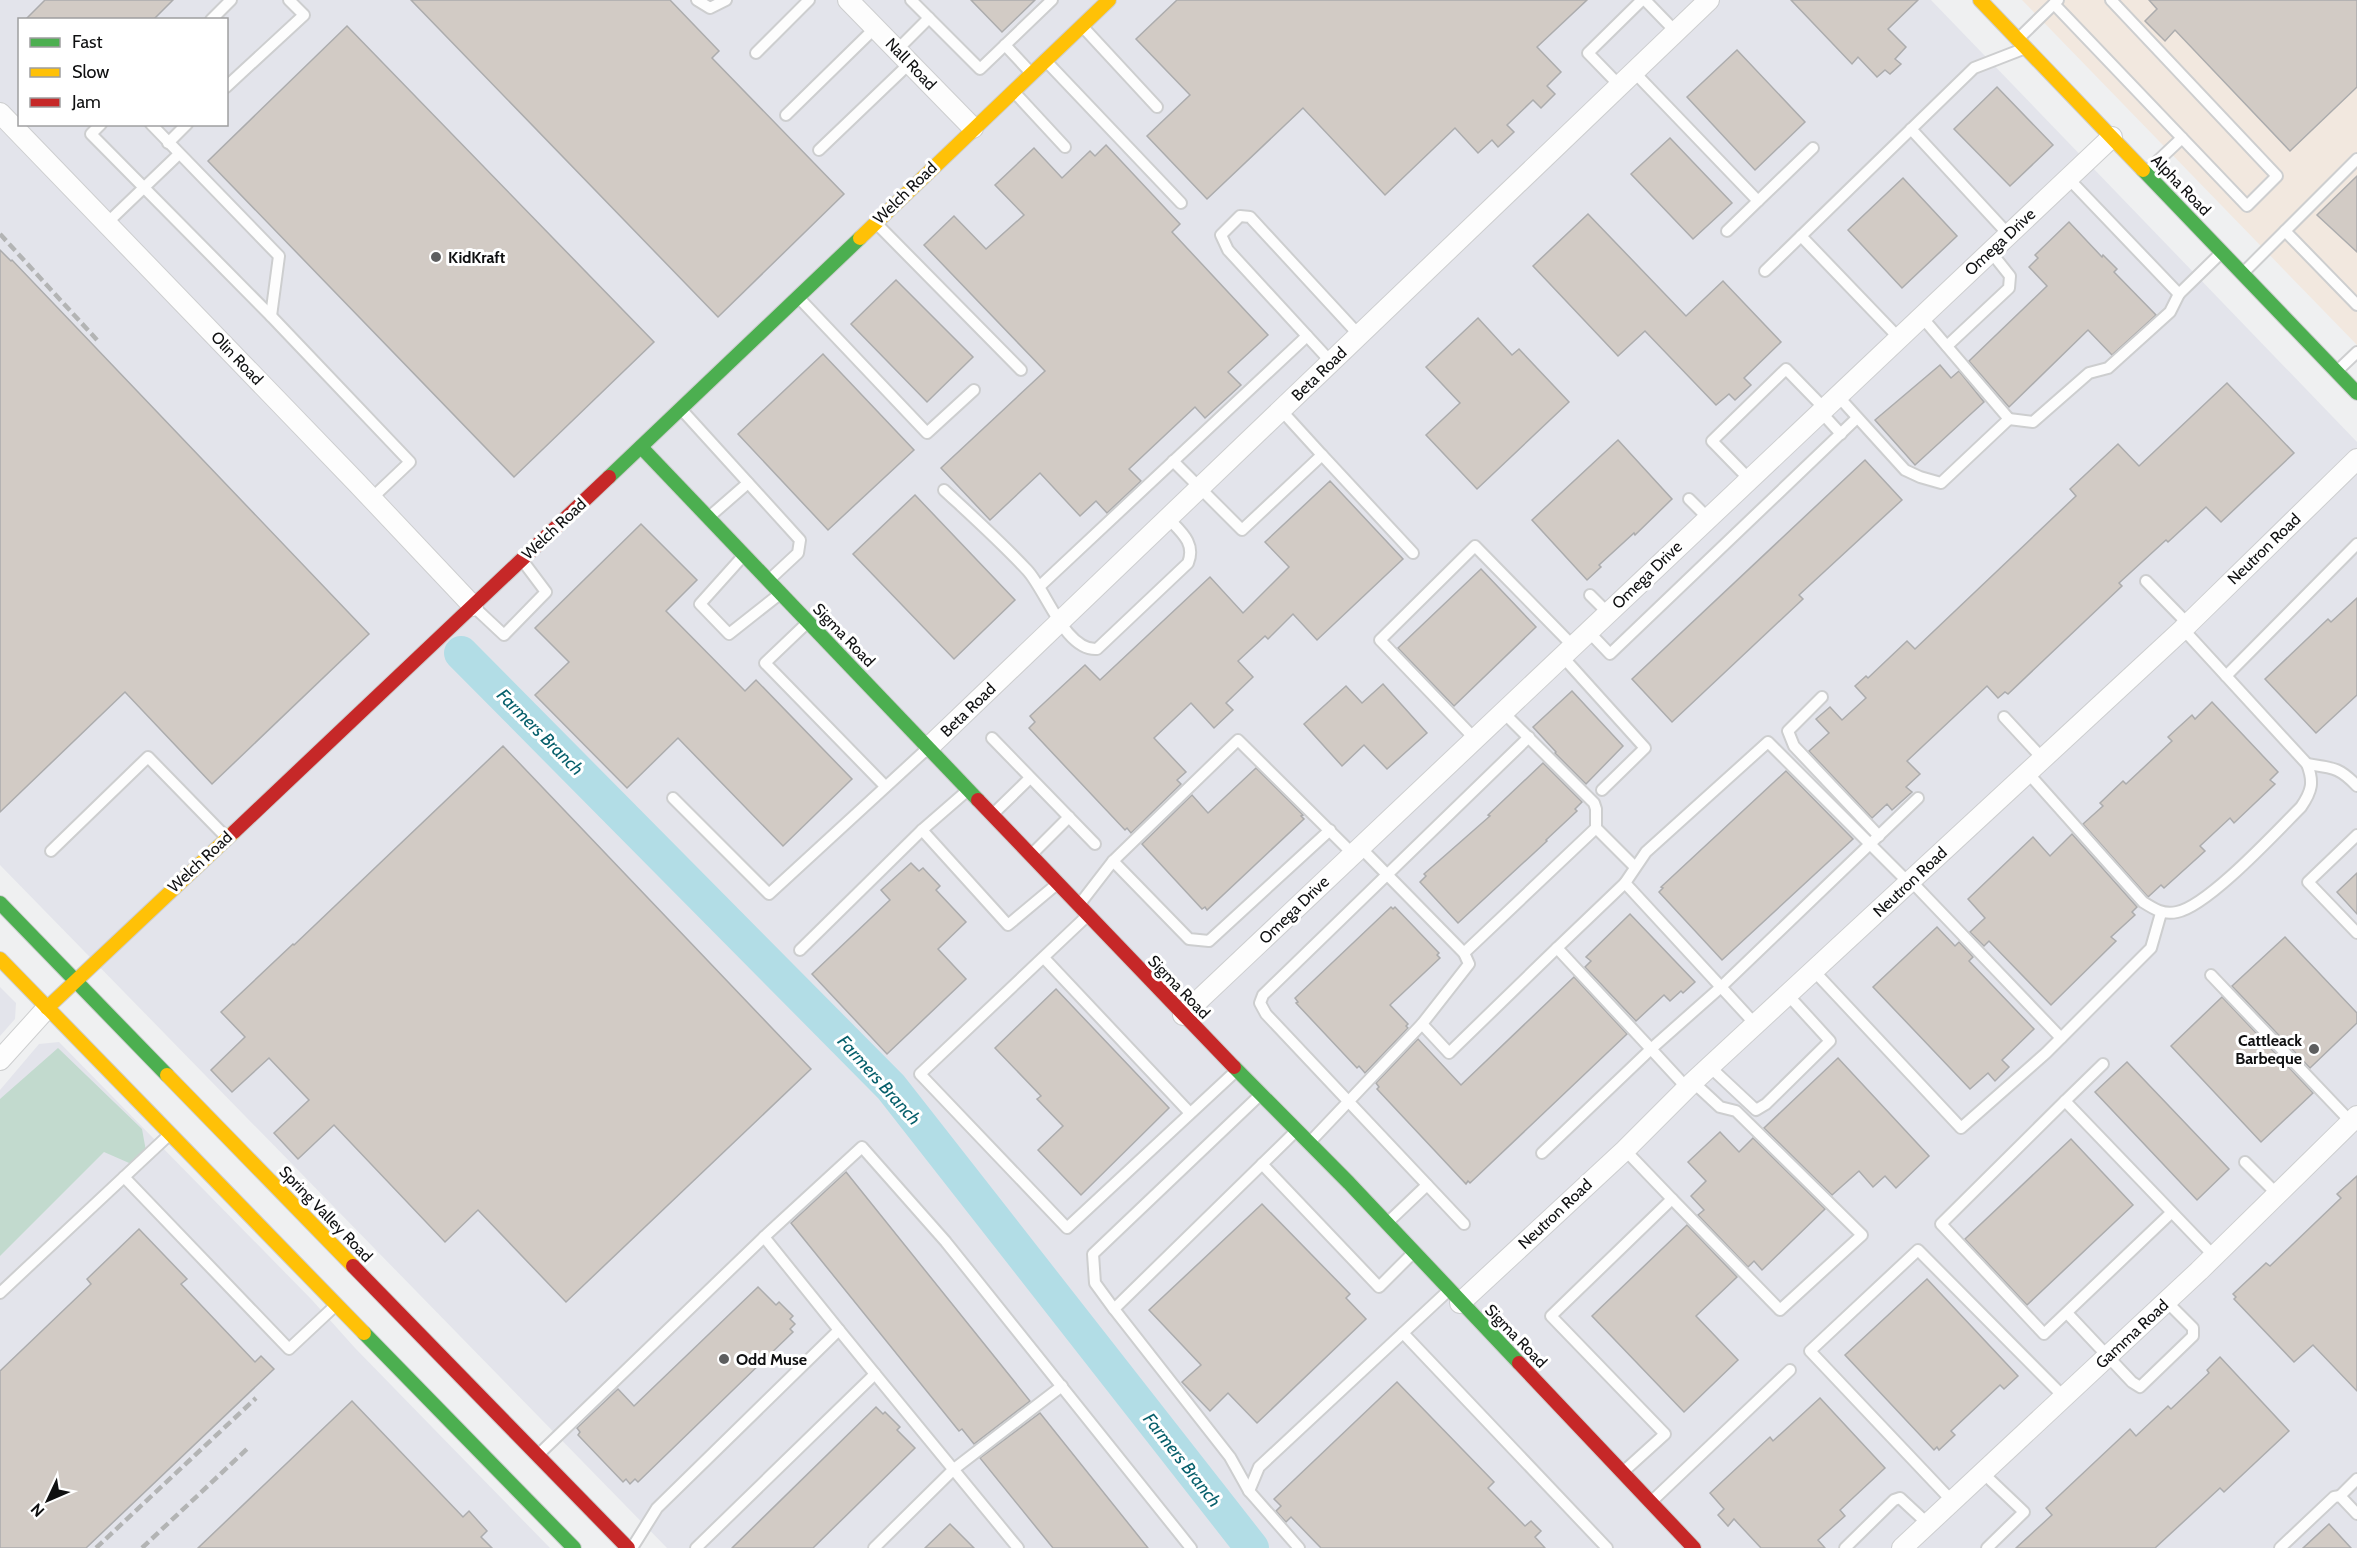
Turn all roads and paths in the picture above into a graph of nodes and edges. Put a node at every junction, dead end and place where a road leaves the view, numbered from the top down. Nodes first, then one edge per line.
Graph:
1 (231, 0) edge
2 (289, 0) edge
3 (697, 0) edge
4 (726, 0) edge
5 (809, 0) edge
6 (848, 0) edge
7 (911, 0) edge
8 (1052, 0) edge
9 (1109, 0) edge
10 (1643, 0) edge
11 (1709, 0) edge
12 (1980, 0) edge
13 (2111, 0) edge
14 (2056, 2) edge
15 (213, 18) edge
16 (929, 18) junction
17 (1081, 26) junction
18 (875, 28) junction
19 (1676, 32) junction
20 (2022, 43) junction
21 (1005, 45) junction
22 (756, 52) dead end
23 (903, 57) junction
24 (1045, 60) junction
25 (1032, 73) junction
26 (1627, 79) junction
27 (228, 85) edge
28 (1013, 90) junction
29 (1157, 107) dead end
30 (0, 113) edge
31 (786, 115) dead end
32 (99, 126) edge
33 (153, 126) edge
34 (185, 126) edge
35 (973, 128) junction
36 (1911, 129) junction
37 (2112, 137) junction
38 (2182, 138) junction
39 (168, 142) junction
40 (1065, 147) dead end
41 (1813, 148) dead end
42 (819, 150) dead end
43 (179, 153) junction
44 (2357, 159) edge
45 (2146, 172) junction
46 (2068, 178) junction
47 (143, 189) junction
48 (1758, 201) junction
49 (1181, 203) dead end
50 (875, 222) junction
51 (107, 223) junction
52 (1727, 231) dead end
53 (2285, 231) junction
54 (2008, 234) junction
55 (1801, 236) junction
56 (1990, 251) junction
57 (2222, 252) junction
58 (1765, 271) dead end
59 (2243, 273) junction
60 (2179, 294) junction
61 (797, 297) junction
62 (2357, 305) edge
63 (271, 316) junction
64 (1921, 316) junction
65 (1359, 335) junction
66 (1307, 336) junction
67 (1898, 337) junction
68 (1947, 346) junction
69 (2357, 352) edge
70 (1331, 362) junction
71 (1022, 370) dead end
72 (2337, 371) junction
73 (974, 390) dead end
74 (2357, 393) edge
75 (1827, 405) junction
76 (681, 409) junction
77 (1281, 410) junction
78 (1857, 418) junction
79 (2009, 419) junction
80 (1841, 434) junction
81 (641, 447) junction
82 (1322, 455) junction
83 (2357, 459) edge
84 (1173, 461) junction
85 (1749, 479) junction
86 (748, 483) junction
87 (1199, 488) junction
88 (944, 490) dead end
89 (372, 498) junction
90 (1689, 499) dead end
91 (708, 517) junction
92 (1168, 518) junction
93 (1707, 518) junction
94 (2357, 544) edge
95 (1413, 553) dead end
96 (744, 555) junction
97 (522, 560) junction
98 (769, 580) junction
99 (2146, 580) dead end
100 (1040, 586) junction
101 (781, 593) junction
102 (1590, 595) dead end
103 (473, 606) junction
104 (1608, 613) junction
105 (808, 621) junction
106 (1059, 622) junction
107 (2186, 626) junction
108 (1588, 631) junction
109 (1567, 651) junction
110 (2226, 676) junction
111 (1822, 697) dead end
112 (1503, 712) junction
113 (2004, 717) dead end
114 (1529, 737) junction
115 (992, 738) dead end
116 (1475, 739) junction
117 (928, 747) junction
118 (2043, 759) junction
119 (2307, 764) junction
120 (2028, 773) junction
121 (1030, 777) junction
122 (885, 786) junction
123 (2357, 786) edge
124 (968, 789) junction
125 (1602, 790) dead end
126 (673, 798) dead end
127 (1918, 798) dead end
128 (993, 815) junction
129 (1069, 817) junction
130 (1596, 828) junction
131 (922, 830) junction
132 (1330, 830) junction
133 (2357, 835) edge
134 (226, 838) junction
135 (1875, 840) junction
136 (1095, 844) dead end
137 (1356, 850) junction
138 (51, 851) dead end
139 (1031, 855) junction
140 (1113, 861) junction
141 (1635, 867) junction
142 (1387, 874) junction
143 (1910, 882) junction
144 (1625, 883) junction
145 (1058, 884) junction
146 (0, 903) edge
147 (1083, 910) junction
148 (2161, 913) junction
149 (2357, 933) edge
150 (1557, 948) junction
151 (800, 950) dead end
152 (1464, 953) junction
153 (1044, 958) junction
154 (0, 959) edge
155 (1814, 971) junction
156 (2211, 975) dead end
157 (76, 980) junction
158 (1721, 987) junction
159 (1788, 995) junction
160 (47, 1008) junction
161 (1183, 1016) junction
162 (1422, 1024) junction
163 (1756, 1025) junction
164 (2061, 1038) junction
165 (1651, 1049) junction
166 (0, 1060) edge
167 (2103, 1064) dead end
168 (1710, 1067) junction
169 (1236, 1070) junction
170 (1690, 1085) junction
171 (1260, 1095) junction
172 (2065, 1101) junction
173 (1348, 1104) junction
174 (1190, 1113) junction
175 (2354, 1119) edge
176 (1296, 1131) junction
177 (170, 1134) junction
178 (1309, 1143) junction
179 (1625, 1150) junction
180 (1542, 1154) dead end
181 (2245, 1161) dead end
182 (1262, 1164) junction
183 (124, 1177) junction
184 (1427, 1185) junction
185 (2277, 1194) junction
186 (1672, 1198) junction
187 (2171, 1213) junction
188 (1387, 1223) junction
189 (1464, 1224) dead end
190 (764, 1237) junction
191 (1413, 1252) junction
192 (2214, 1256) junction
193 (0, 1293) edge
194 (1454, 1296) junction
195 (2166, 1301) junction
196 (337, 1304) junction
197 (1114, 1309) junction
198 (2067, 1313) junction
199 (839, 1330) junction
200 (1402, 1333) junction
201 (2108, 1356) junction
202 (1790, 1370) dead end
203 (875, 1374) junction
204 (1062, 1386) junction
205 (480, 1395) junction
206 (2064, 1397) junction
207 (458, 1414) junction
208 (538, 1455) junction
209 (954, 1469) junction
210 (1623, 1473) junction
211 (1983, 1473) junction
212 (2357, 1479) edge
213 (1249, 1491) junction
214 (2340, 1496) junction
215 (1651, 1502) junction
216 (1952, 1502) junction
217 (2357, 1514) edge
218 (1928, 1524) junction
219 (574, 1548) edge
220 (630, 1548) edge
221 (696, 1548) edge
222 (874, 1548) edge
223 (1018, 1548) edge
224 (1191, 1548) edge
225 (1299, 1548) edge
226 (1607, 1548) edge
227 (1694, 1548) edge
228 (1845, 1548) edge
229 (1902, 1548) edge
230 (1987, 1548) edge
231 (2280, 1548) edge

1 - 15 lane
2 - 27 lane
3 - 4 lane
5 - 22 lane
6 - 18 street, Nall Road
7 - 16 lane
8 - 21 lane
9 - 17 street, Welch Road
10 - 19 lane
10 - 26 lane
11 - 19 street, Beta Road
12 - 20 street, Alpha Road
13 - 38 lane
14 - 20 lane
14 - 38 lane
16 - 21 lane
16 - 23 lane
17 - 24 street, Welch Road
17 - 29 lane
18 - 23 street, Nall Road
18 - 31 lane
19 - 26 street, Beta Road
20 - 36 lane
20 - 37 street, Alpha Road
21 - 25 lane
23 - 35 street, Nall Road
23 - 42 lane
24 - 25 street, Welch Road
24 - 49 lane
25 - 28 street, Welch Road
26 - 48 lane
26 - 65 street, Beta Road
28 - 35 street, Welch Road
28 - 40 lane
30 - 51 street, Olin Road
32 - 47 lane
33 - 39 lane
34 - 39 lane
35 - 50 street, Welch Road
36 - 54 lane
36 - 55 lane
37 - 45 street, Alpha Road
37 - 46 street, Omega Drive
38 - 45 lane
39 - 43 lane
41 - 48 lane
43 - 47 lane
43 - 63 lane
44 - 53 lane
45 - 57 street, Alpha Road
46 - 54 street, Omega Drive
46 - 60 lane
47 - 51 lane
47 - 63 lane
48 - 52 lane
50 - 61 street, Welch Road
50 - 71 lane
51 - 89 street, Olin Road
53 - 59 lane
53 - 62 lane
54 - 56 street, Omega Drive
55 - 58 lane
55 - 67 lane
56 - 64 street, Omega Drive
56 - 68 lane
57 - 59 street, Alpha Road
57 - 60 lane
59 - 72 street, Alpha Road
60 - 79 lane
61 - 73 lane
61 - 76 street, Welch Road
63 - 89 lane
64 - 67 street, Omega Drive
64 - 68 lane
65 - 66 lane
65 - 70 street, Beta Road
66 - 70 lane
66 - 84 lane
67 - 75 street, Omega Drive
68 - 79 lane
69 - 72 lane
70 - 77 street, Beta Road
72 - 74 street, Alpha Road
75 - 78 lane
75 - 80 lane
75 - 85 street, Omega Drive
75 - 85 lane
76 - 81 street, Welch Road
76 - 86 lane
77 - 82 lane
77 - 87 street, Beta Road
78 - 79 lane
78 - 80 lane
80 - 108 lane
81 - 91 street, Sigma Road
81 - 97 street, Welch Road
82 - 87 lane
82 - 95 lane
83 - 107 street, Neutron Road
84 - 87 lane
84 - 100 lane
85 - 93 street, Omega Drive
86 - 91 lane
86 - 98 lane
87 - 92 street, Beta Road
88 - 100 lane
89 - 103 street, Olin Road
90 - 93 lane
91 - 96 street, Sigma Road
92 - 106 street, Beta Road
92 - 106 lane
93 - 104 street, Omega Drive
94 - 110 lane
96 - 98 street, Sigma Road
96 - 101 lane
97 - 103 street, Welch Road
97 - 103 lane
98 - 101 street, Sigma Road
99 - 107 lane
100 - 106 lane
101 - 105 street, Sigma Road
102 - 104 lane
103 - 134 street, Welch Road
104 - 108 street, Omega Drive
105 - 117 street, Sigma Road
105 - 122 lane
106 - 117 street, Beta Road
107 - 110 lane
107 - 118 street, Neutron Road
108 - 109 street, Omega Drive
109 - 112 street, Omega Drive
109 - 116 lane
109 - 125 lane
110 - 119 lane
111 - 135 lane
112 - 114 lane
112 - 116 street, Omega Drive
113 - 118 lane
114 - 130 lane
114 - 142 lane
115 - 121 lane
116 - 137 street, Omega Drive
117 - 122 lane
117 - 124 street, Sigma Road
118 - 120 street, Neutron Road
119 - 123 lane
119 - 148 lane
120 - 143 street, Neutron Road
120 - 148 lane
121 - 128 lane
121 - 129 lane
122 - 126 lane
124 - 128 street, Sigma Road
124 - 131 lane
127 - 135 lane
128 - 139 street, Sigma Road
129 - 136 lane
129 - 139 lane
130 - 141 lane
130 - 152 lane
131 - 145 lane
131 - 151 lane
132 - 137 lane
132 - 140 lane
132 - 140 lane
133 - 149 lane
134 - 138 lane
134 - 157 street, Welch Road
135 - 141 lane
135 - 143 lane
135 - 158 lane
137 - 142 lane
137 - 161 street, Omega Drive
139 - 145 street, Sigma Road
140 - 147 lane
141 - 144 lane
142 - 152 lane
142 - 173 lane
143 - 155 street, Neutron Road
143 - 164 lane
144 - 150 lane
144 - 158 lane
145 - 147 street, Sigma Road
146 - 157 street, Spring Valley Road
147 - 153 lane
147 - 161 street, Sigma Road
148 - 164 lane
150 - 162 lane
150 - 165 lane
152 - 162 lane
153 - 174 lane
153 - 174 lane
154 - 160 street
155 - 159 street, Neutron Road
155 - 164 lane
156 - 175 lane
157 - 160 street, Welch Road
157 - 205 street, Spring Valley Road
158 - 163 lane
158 - 165 lane
159 - 163 street, Neutron Road
159 - 168 lane
160 - 166 street, Welch Road
160 - 177 street
161 - 169 street, Sigma Road
162 - 173 lane
163 - 168 street, Neutron Road
165 - 170 lane
165 - 180 lane
167 - 172 lane
168 - 170 street, Neutron Road
169 - 171 street, Sigma Road
169 - 174 lane
170 - 179 street, Neutron Road
170 - 186 lane
171 - 176 street, Sigma Road
171 - 197 lane
172 - 187 lane
172 - 198 lane
173 - 178 lane
173 - 184 lane
175 - 185 street, Gamma Road
176 - 178 street, Sigma Road
176 - 182 lane
177 - 183 lane
177 - 196 street
178 - 188 street, Sigma Road
179 - 186 lane
179 - 194 street, Neutron Road
181 - 185 lane
182 - 191 lane
182 - 197 lane
183 - 193 lane
183 - 196 lane
184 - 188 lane
184 - 189 lane
185 - 192 street, Gamma Road
186 - 210 lane
187 - 192 lane
187 - 198 lane
188 - 191 street, Sigma Road
190 - 199 lane
190 - 204 lane
190 - 208 lane
191 - 194 street, Sigma Road
192 - 195 street, Gamma Road
194 - 200 lane
194 - 210 street, Sigma Road
195 - 201 street, Gamma Road
195 - 201 lane
196 - 207 street
197 - 213 lane
198 - 201 lane
199 - 203 lane
199 - 220 lane
200 - 213 lane
200 - 226 lane
201 - 206 street, Gamma Road
202 - 215 lane
203 - 209 lane
203 - 221 lane
204 - 209 lane
204 - 224 lane
205 - 207 street
205 - 208 street, Spring Valley Road
206 - 211 street, Gamma Road
206 - 216 lane
207 - 219 street
208 - 220 street, Spring Valley Road
209 - 222 lane
209 - 223 lane
210 - 215 street, Sigma Road
211 - 216 street, Gamma Road
211 - 230 lane
212 - 214 lane
213 - 225 lane
214 - 217 lane
214 - 231 lane
215 - 227 street, Sigma Road
216 - 218 street, Gamma Road
218 - 228 lane
218 - 229 street, Gamma Road

